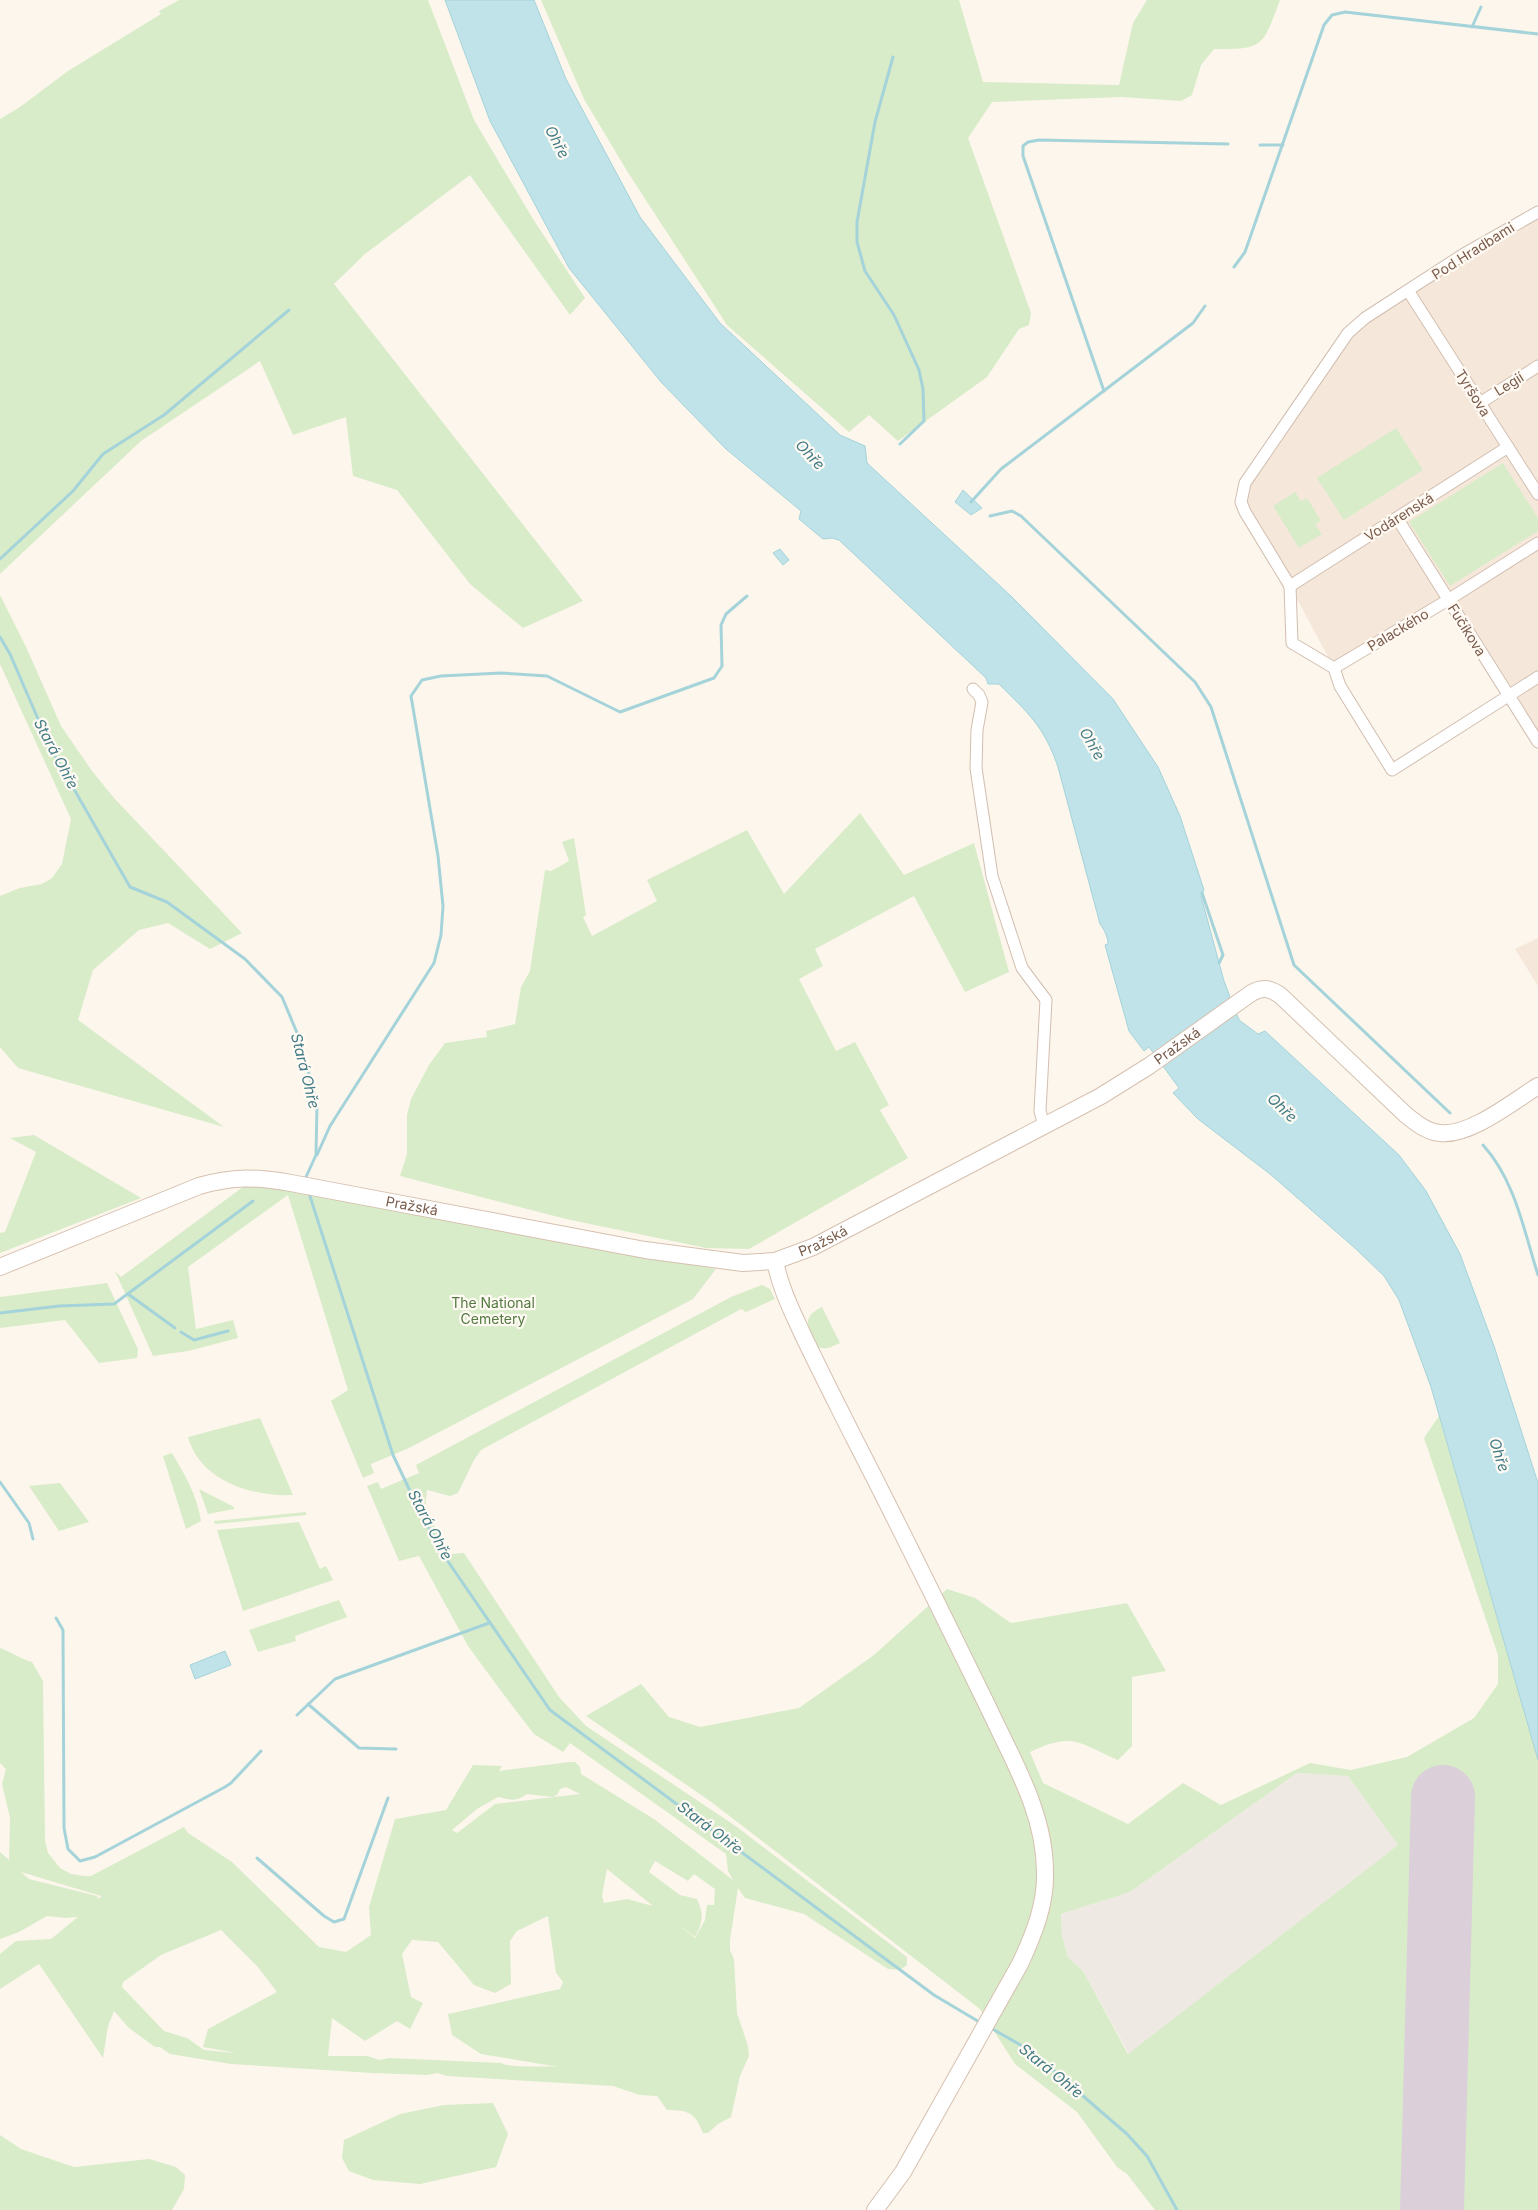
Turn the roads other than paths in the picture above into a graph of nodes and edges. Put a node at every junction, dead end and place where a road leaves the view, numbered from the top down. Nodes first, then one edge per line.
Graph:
1 (1538, 212) edge
2 (1409, 292) junction
3 (1538, 366) edge
4 (1480, 403) junction
5 (1508, 447) junction
6 (1538, 494) edge
7 (1397, 518) junction
8 (1538, 543) edge
9 (1290, 586) junction
10 (1448, 600) junction
11 (1334, 668) junction
12 (1538, 677) edge
13 (973, 688) dead end
14 (1508, 696) junction
15 (1538, 742) edge
16 (1538, 1086) edge
17 (1044, 1126) junction
18 (775, 1261) junction
19 (0, 1267) edge
20 (875, 2210) edge

1 - 2 street, Pod Hradbami
2 - 4 street, Tyršova
2 - 9 street, Pod Hradbami
3 - 4 street, Legií
4 - 5 street, Tyršova
5 - 6 street, Tyršova
5 - 7 street, Vodárenská
7 - 9 street, Vodárenská
7 - 10 street, Fučíkova
8 - 10 street, Palackého
9 - 11 street
10 - 11 street, Palackého
10 - 14 street, Fučíkova
11 - 14 street
12 - 14 street
13 - 17 street
14 - 15 street, Fučíkova
16 - 17 main road, Pražská
17 - 18 main road, Pražská
18 - 19 main road, Pražská
18 - 20 main road

